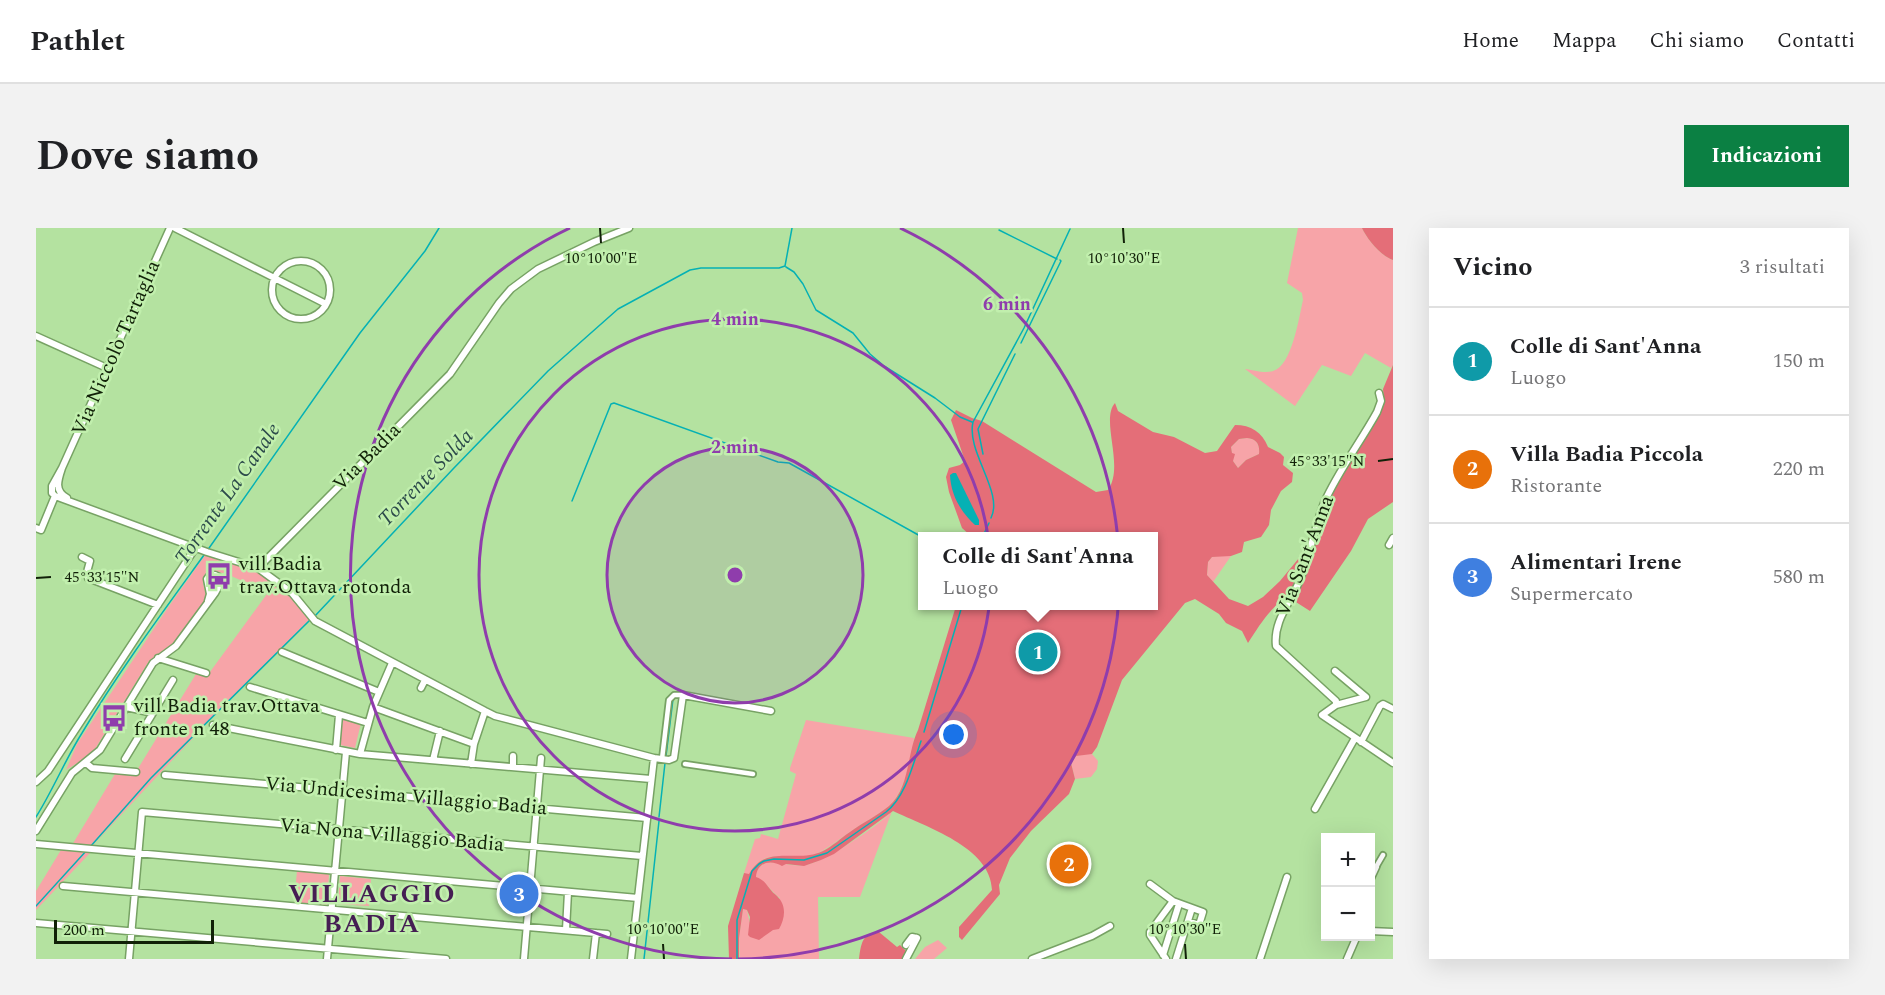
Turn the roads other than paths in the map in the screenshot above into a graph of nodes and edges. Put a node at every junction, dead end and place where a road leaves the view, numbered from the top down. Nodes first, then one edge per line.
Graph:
1 (170, 228) edge
2 (175, 228) edge
3 (629, 228) edge
4 (274, 277) junction
5 (326, 304) junction
6 (36, 336) edge
7 (107, 368) junction
8 (1379, 393) dead end
9 (55, 492) junction
10 (36, 528) edge
11 (1393, 538) edge
12 (1389, 545) dead end
13 (202, 549) junction
14 (82, 557) dead end
15 (258, 568) junction
16 (208, 586) junction
17 (219, 586) junction
18 (208, 601) junction
19 (158, 605) junction
20 (282, 652) dead end
21 (158, 658) junction
22 (392, 663) junction
23 (1335, 671) dead end
24 (206, 673) dead end
25 (173, 680) dead end
26 (425, 680) junction
27 (250, 687) dead end
28 (421, 688) dead end
29 (379, 692) junction
30 (683, 695) junction
31 (1336, 705) junction
32 (126, 707) junction
33 (373, 707) junction
34 (1393, 709) edge
35 (485, 711) junction
36 (771, 711) dead end
37 (153, 712) junction
38 (339, 715) junction
39 (368, 723) junction
40 (213, 725) dead end
41 (440, 731) junction
42 (1354, 738) junction
43 (1361, 742) junction
44 (474, 744) junction
45 (336, 750) junction
46 (346, 752) junction
47 (360, 754) junction
48 (513, 756) dead end
49 (541, 758) dead end
50 (654, 758) junction
51 (125, 759) dead end
52 (662, 759) junction
53 (433, 760) junction
54 (86, 763) junction
55 (1393, 763) edge
56 (471, 764) junction
57 (685, 764) dead end
58 (513, 766) junction
59 (540, 769) junction
60 (136, 772) dead end
61 (753, 774) dead end
62 (165, 775) dead end
63 (651, 779) junction
64 (36, 782) edge
65 (342, 791) junction
66 (537, 807) junction
67 (1315, 808) dead end
68 (647, 818) junction
69 (339, 830) junction
70 (36, 831) edge
71 (36, 844) edge
72 (534, 847) junction
73 (139, 854) junction
74 (1383, 855) dead end
75 (642, 856) junction
76 (1376, 867) edge
77 (335, 871) junction
78 (1287, 877) dead end
79 (1150, 884) dead end
80 (63, 886) dead end
81 (530, 888) junction
82 (136, 892) junction
83 (568, 892) junction
84 (638, 898) junction
85 (1176, 903) junction
86 (1192, 908) junction
87 (331, 910) junction
88 (1188, 921) junction
89 (36, 922) edge
90 (1110, 926) dead end
91 (526, 927) junction
92 (566, 930) junction
93 (133, 931) junction
94 (1375, 931) edge
95 (1393, 932) edge
96 (596, 933) junction
97 (607, 934) dead end
98 (1355, 941) edge
99 (906, 945) dead end
100 (328, 948) junction
101 (1164, 957) edge
102 (129, 959) edge
103 (327, 959) edge
104 (446, 959) edge
105 (524, 959) edge
106 (593, 959) edge
107 (631, 959) edge
108 (906, 959) edge
109 (1032, 959) edge
110 (1176, 959) edge
111 (1260, 959) edge
112 (1347, 959) edge

1 - 7 street, Via Niccolò Tartaglia
2 - 4 street
3 - 15 street, Via Badia
4 - 5 street
4 - 5 street
4 - 5 street
6 - 7 street
7 - 9 street, Via Niccolò Tartaglia
8 - 31 street, Via Sant'Anna
9 - 10 street, Via Niccolò Tartaglia
9 - 13 street
11 - 12 street
13 - 15 street
13 - 19 street
14 - 19 street
15 - 22 street
16 - 17 street
16 - 17 street
16 - 18 street
17 - 18 street
18 - 21 street
19 - 64 street
20 - 29 street
21 - 24 street
21 - 32 street
22 - 26 street
22 - 29 street
23 - 31 street
25 - 37 street
26 - 28 street
26 - 35 street
27 - 38 street
29 - 33 street
30 - 36 street
30 - 52 street
30 - 52 street
31 - 42 street
32 - 37 street
32 - 54 street
33 - 39 street
33 - 41 street
34 - 43 street
35 - 44 street
35 - 50 street
37 - 51 street
38 - 39 street
38 - 45 street
39 - 47 street
40 - 45 street
41 - 44 street
41 - 53 street
42 - 43 street
42 - 67 street
43 - 55 street
44 - 56 street
45 - 46 street
46 - 47 street
46 - 65 street
47 - 53 street
48 - 58 street
49 - 59 street
50 - 52 street
50 - 63 street
53 - 56 street
54 - 60 street
54 - 70 street
56 - 58 street
57 - 61 street
58 - 59 street
59 - 63 street
59 - 66 street
62 - 65 street, Via Undicesima Villaggio Badia
63 - 68 street
65 - 66 street, Via Undicesima Villaggio Badia
65 - 69 street
66 - 68 street, Via Undicesima Villaggio Badia
66 - 72 street
68 - 75 street
69 - 72 street, Via Nona Villaggio Badia
69 - 73 street, Via Nona Villaggio Badia
69 - 77 street
71 - 73 street
72 - 75 street, Via Nona Villaggio Badia
72 - 81 street
73 - 77 street
73 - 82 street
74 - 76 street
75 - 84 street
77 - 81 street
77 - 87 street
78 - 111 street
79 - 85 street
80 - 82 street
81 - 83 street
81 - 91 street
82 - 87 street
82 - 93 street
83 - 84 street
83 - 92 street
84 - 107 street
85 - 86 street
85 - 101 street
85 - 101 street
86 - 88 street
86 - 88 street
87 - 91 street
87 - 100 street
88 - 110 street
89 - 93 street
90 - 109 street
91 - 92 street
91 - 105 street
92 - 96 street
93 - 100 street
93 - 102 street
94 - 95 street
96 - 97 street
96 - 106 street
98 - 112 street
99 - 108 street
100 - 103 street
100 - 104 street

